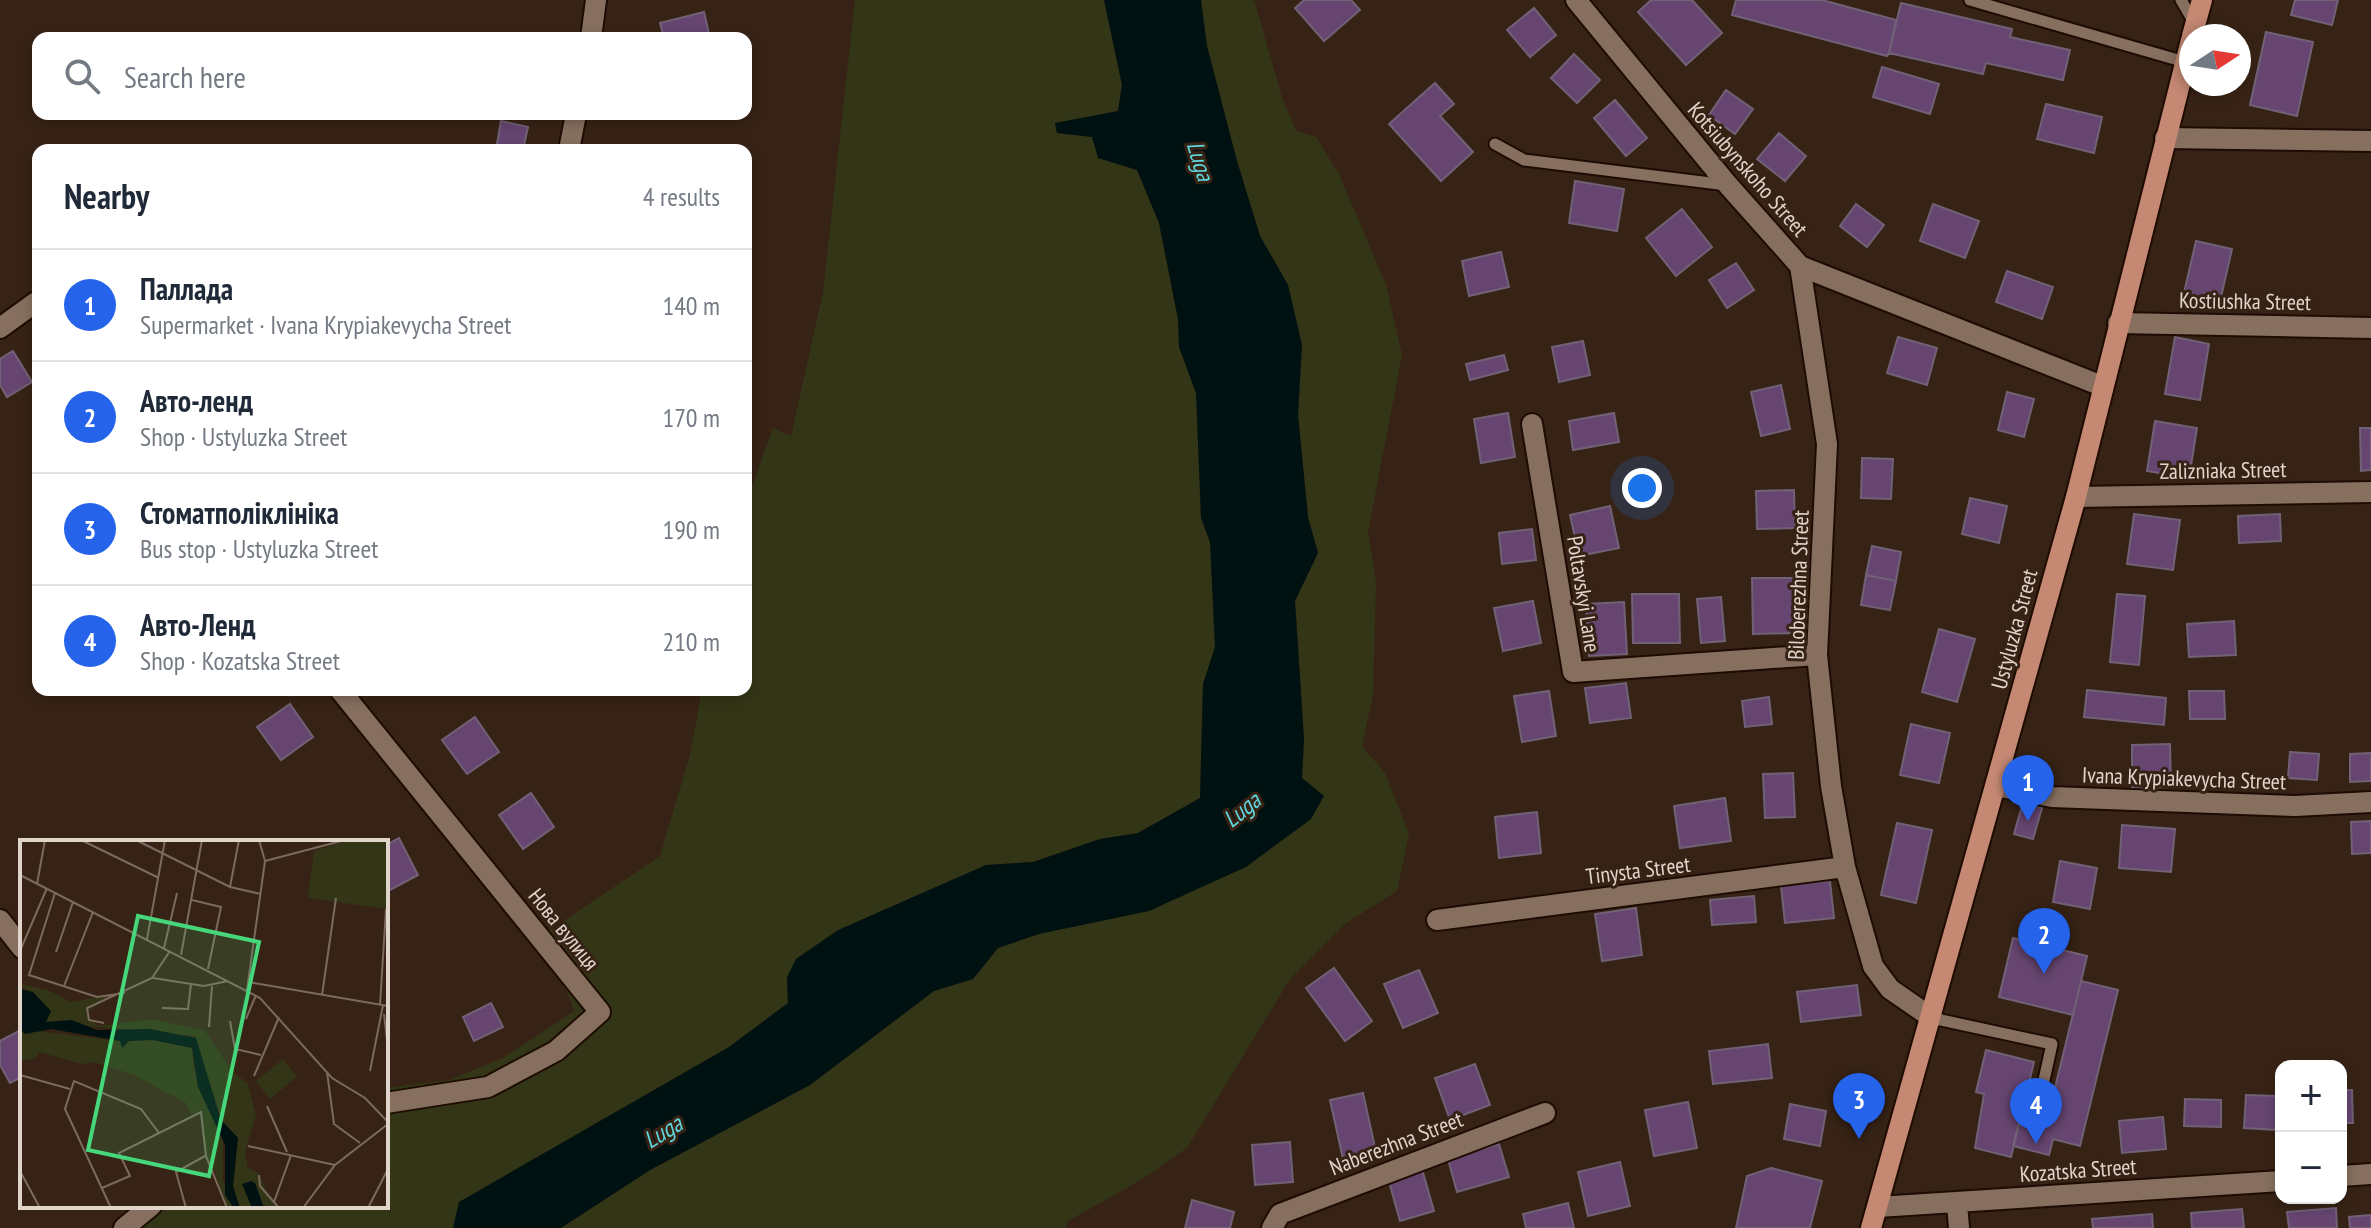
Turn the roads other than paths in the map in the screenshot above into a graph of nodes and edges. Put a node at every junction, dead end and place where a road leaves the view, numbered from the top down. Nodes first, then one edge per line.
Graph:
1 (596, 0) edge
2 (1576, 0) edge
3 (1588, 0) edge
4 (1970, 0) edge
5 (2181, 0) edge
6 (2202, 0) edge
7 (2189, 24) edge
8 (2196, 24) edge
9 (1599, 29) junction
10 (592, 32) edge
11 (2179, 60) edge
12 (2179, 85) edge
13 (575, 120) edge
14 (2165, 138) junction
15 (2371, 141) edge
16 (570, 144) edge
17 (1495, 144) dead end
18 (1728, 185) junction
19 (1800, 266) junction
20 (32, 305) edge
21 (2118, 323) junction
22 (0, 328) edge
23 (2371, 328) edge
24 (2102, 386) junction
25 (1532, 424) dead end
26 (2371, 492) edge
27 (2076, 497) junction
28 (1817, 655) junction
29 (345, 696) edge
30 (1996, 786) junction
31 (2371, 802) edge
32 (1845, 867) junction
33 (0, 920) edge
34 (1437, 920) dead end
35 (20, 945) edge
36 (1932, 1018) junction
37 (2042, 1089) dead end
38 (388, 1103) edge
39 (1545, 1113) dead end
40 (2371, 1174) edge
41 (2347, 1176) edge
42 (2275, 1181) edge
43 (1957, 1203) junction
44 (1878, 1207) junction
45 (149, 1208) edge
46 (124, 1228) edge
47 (1272, 1228) edge
48 (1871, 1228) edge
49 (1959, 1228) edge

1 - 10 street
2 - 9 street, Kotsiubynskoho Street
3 - 9 street
4 - 11 lane
5 - 7 lane
6 - 8 main road, Ustyluzka Street
9 - 18 street, Kotsiubynskoho Street
12 - 14 main road, Ustyluzka Street
13 - 16 street
14 - 15 street
14 - 21 main road, Ustyluzka Street
17 - 18 lane
18 - 19 street, Kotsiubynskoho Street
19 - 24 street, Kotsiubynskoho Street
19 - 28 street, Biloberezhna Street
20 - 22 street
21 - 23 street, Kostiushka Street
21 - 24 main road, Ustyluzka Street
24 - 27 main road, Ustyluzka Street
25 - 28 street, Poltavskyi Lane
26 - 27 street, Zalizniaka Street
27 - 30 main road, Ustyluzka Street
28 - 32 street, Biloberezhna Street
29 - 38 street, Нова вулиця
30 - 31 street, Ivana Krypiakevycha Street
30 - 36 main road, Ustyluzka Street
32 - 34 street, Tinysta Street
32 - 36 street, Biloberezhna Street
33 - 35 street
36 - 37 lane
36 - 44 main road, Ustyluzka Street
39 - 47 street, Naberezhna Street
40 - 41 street
42 - 43 street, Kozatska Street
43 - 44 street, Kozatska Street
43 - 49 street
44 - 48 main road, Ustyluzka Street
45 - 46 street

